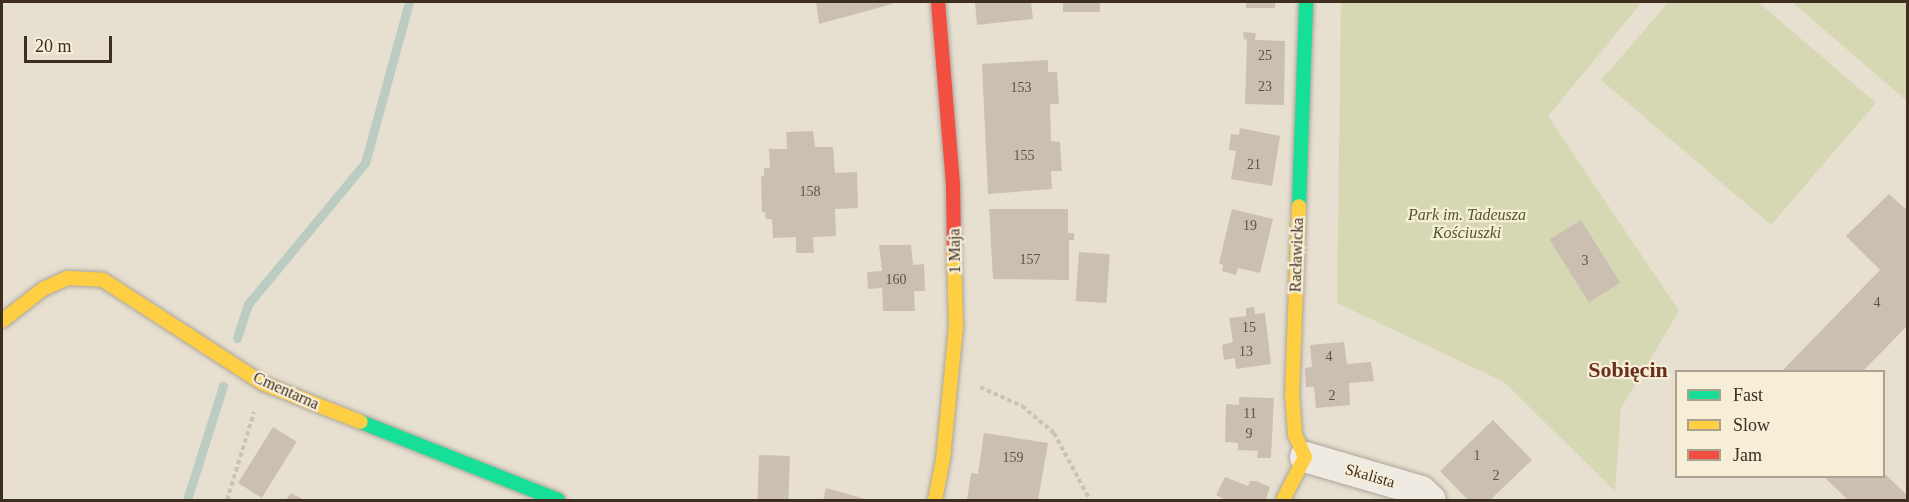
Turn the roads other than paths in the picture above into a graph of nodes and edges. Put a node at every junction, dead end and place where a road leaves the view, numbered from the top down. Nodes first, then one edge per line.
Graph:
1 (938, 2) edge
2 (1306, 2) edge
3 (2, 321) edge
4 (1305, 457) junction
5 (558, 501) edge
6 (935, 501) edge
7 (1283, 501) edge
8 (1431, 501) edge

1 - 6 street, 1 Maja
2 - 4 street, Racławicka
3 - 5 street, Cmentarna
4 - 7 street
4 - 8 street, Skalista

